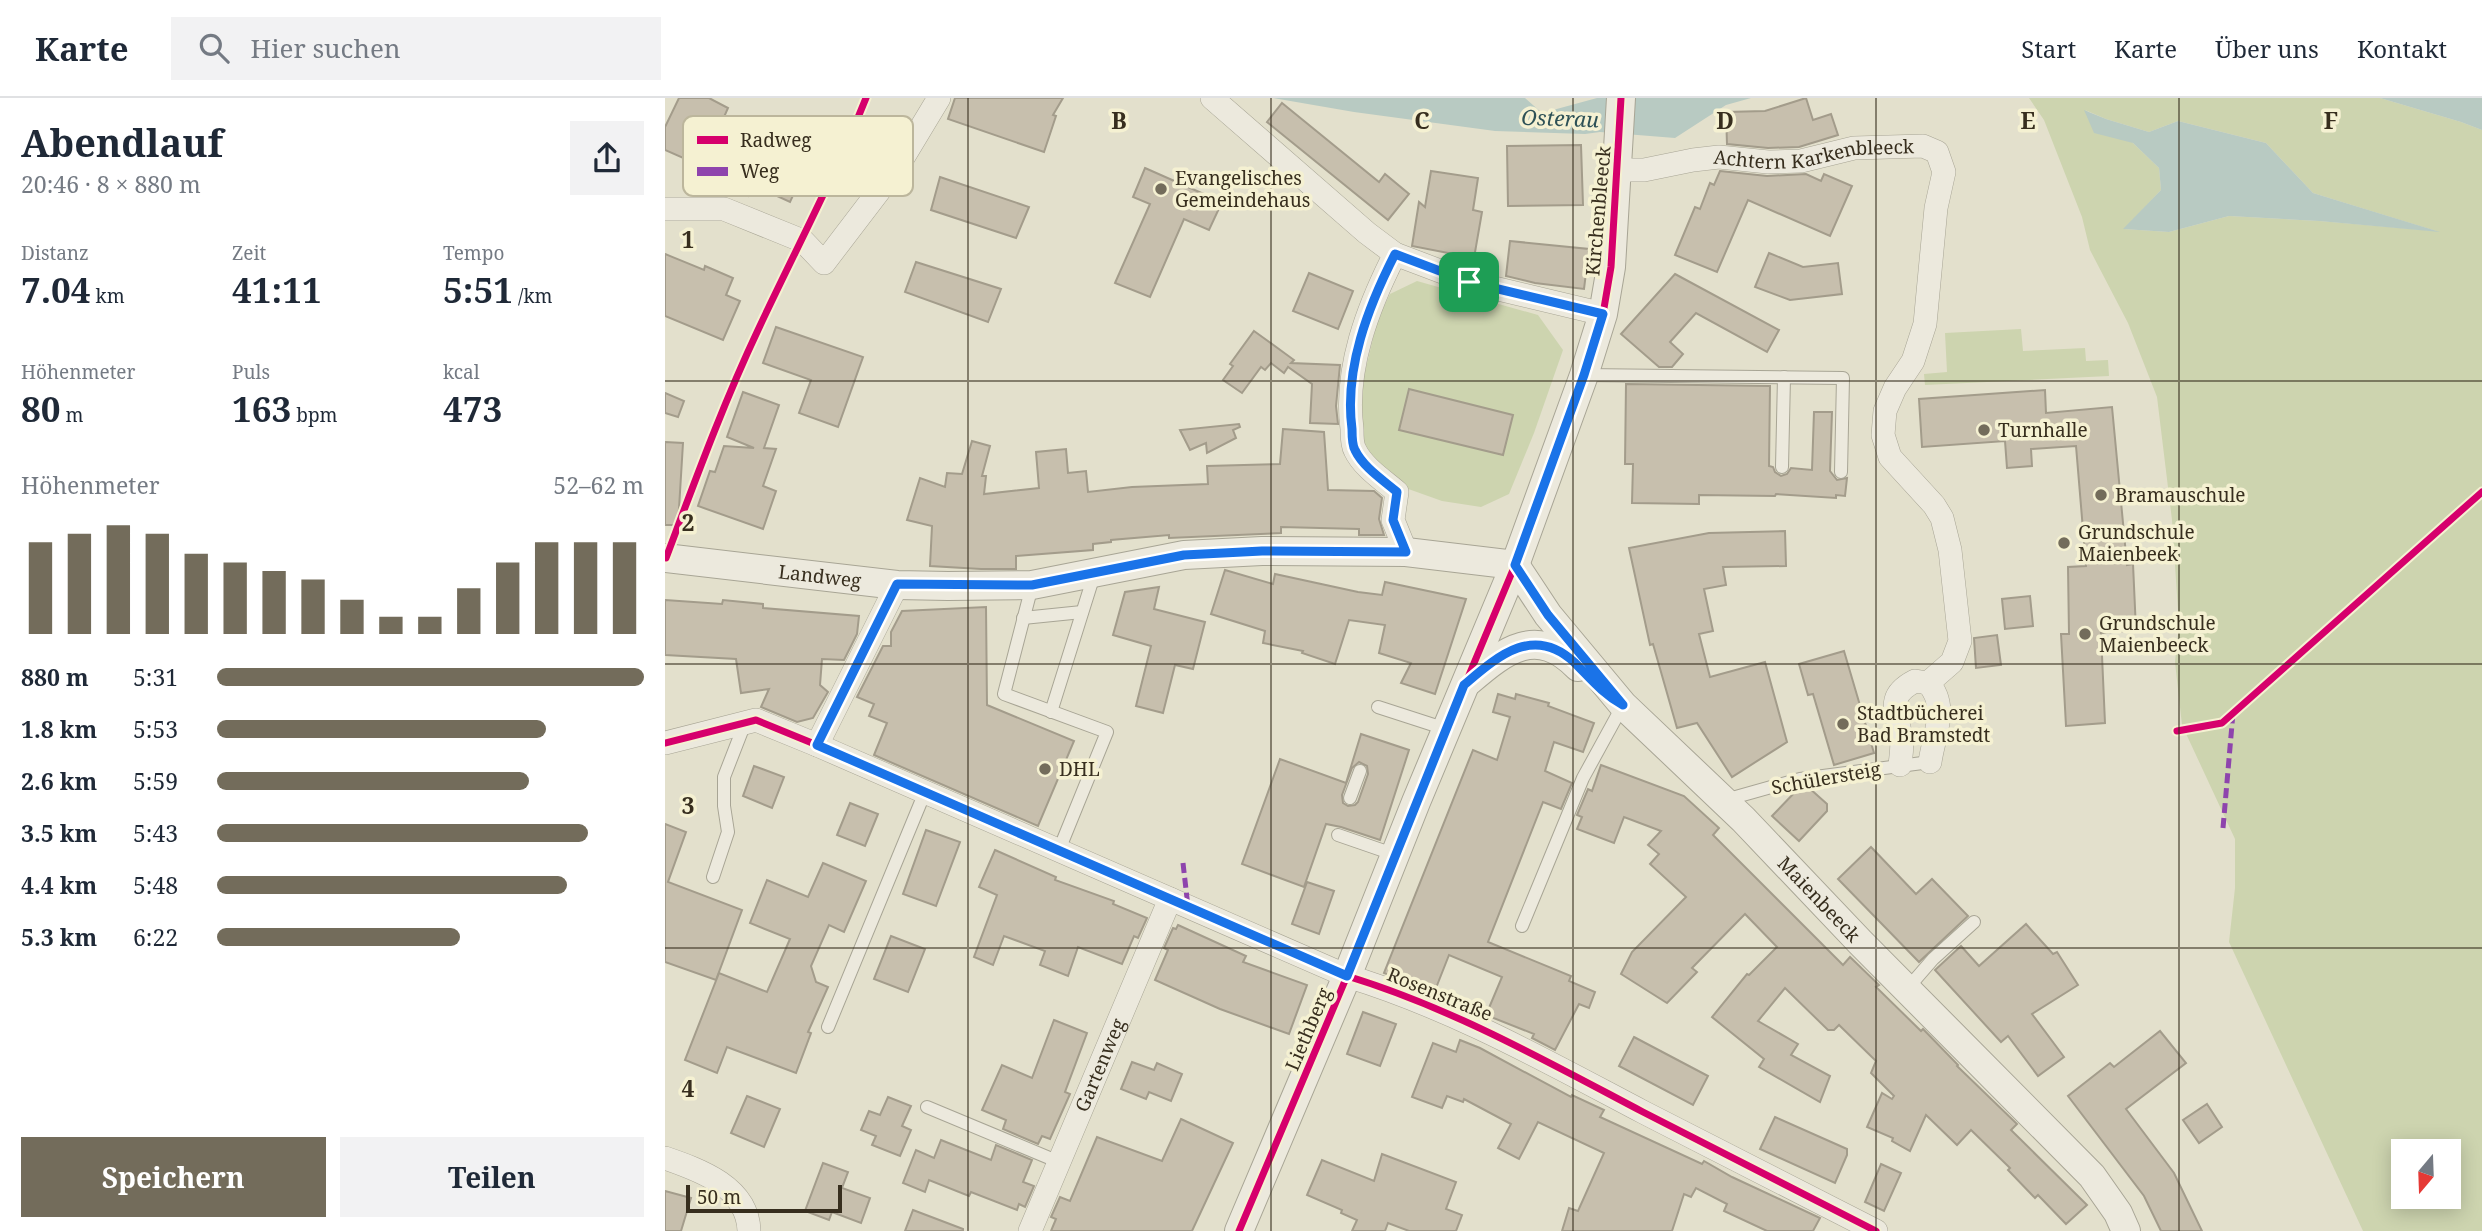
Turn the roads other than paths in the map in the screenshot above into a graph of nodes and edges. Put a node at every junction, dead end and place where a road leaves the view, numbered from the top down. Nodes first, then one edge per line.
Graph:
1 (939, 98) edge
2 (1212, 98) edge
3 (1622, 98) edge
4 (913, 141) edge
5 (1618, 170) junction
6 (875, 196) edge
7 (665, 209) edge
8 (1395, 254) junction
9 (1603, 314) junction
10 (1584, 375) junction
11 (1784, 377) junction
12 (1782, 467) dead end
13 (1841, 472) dead end
14 (1406, 552) junction
15 (665, 558) edge
16 (1515, 565) junction
17 (1095, 572) junction
18 (897, 584) junction
19 (1032, 585) junction
20 (1082, 612) junction
21 (1023, 618) junction
22 (1928, 683) junction
23 (1464, 685) junction
24 (1623, 705) junction
25 (1378, 707) dead end
26 (1051, 712) junction
27 (745, 723) junction
28 (1446, 729) junction
29 (665, 743) edge
30 (817, 745) junction
31 (1930, 762) joint
32 (1901, 765) junction
33 (1360, 771) dead end
34 (925, 792) junction
35 (1350, 798) dead end
36 (1724, 801) junction
37 (1338, 835) dead end
38 (1059, 850) junction
39 (1396, 855) junction
40 (713, 877) dead end
41 (1170, 899) junction
42 (1974, 922) dead end
43 (1522, 926) dead end
44 (1347, 976) junction
45 (1906, 989) junction
46 (828, 1027) dead end
47 (927, 1107) dead end
48 (665, 1158) edge
49 (1059, 1162) junction
50 (749, 1231) edge
51 (1030, 1231) edge
52 (1238, 1231) edge
53 (1876, 1231) edge
54 (2126, 1231) edge

1 - 4 street
2 - 8 street
3 - 5 street, Kirchenbleeck
5 - 9 street, Kirchenbleeck
5 - 22 street, Achtern Karkenbleeck
6 - 7 street
8 - 9 street
8 - 14 street
9 - 10 street, Kirchenbleeck
10 - 11 lane
10 - 16 street, Kirchenbleeck
11 - 12 lane
11 - 13 lane
14 - 16 street, Landweg
14 - 17 street, Landweg
15 - 18 street, Landweg
16 - 23 street, Liethberg
16 - 24 street, Maienbeeck
17 - 19 street, Landweg
17 - 20 lane
18 - 19 street, Landweg
18 - 30 street
19 - 21 lane
20 - 21 lane
20 - 26 lane
21 - 26 lane
22 - 31 street
22 - 32 street, Achtern Karkenbleeck
23 - 24 street
23 - 28 street, Liethberg
24 - 36 street, Maienbeeck
24 - 43 lane
25 - 28 lane
26 - 38 lane
27 - 29 street, Rosenstraße
27 - 30 street, Rosenstraße
27 - 40 lane
28 - 39 street, Liethberg
30 - 34 street, Rosenstraße
31 - 32 lane, Schülersteig
32 - 36 lane, Schülersteig
33 - 35 lane
34 - 38 street, Rosenstraße
34 - 46 lane
36 - 45 street, Maienbeeck
37 - 39 lane
38 - 41 street, Rosenstraße
39 - 44 street, Liethberg
41 - 44 street, Rosenstraße
41 - 49 street, Gartenweg
42 - 45 lane
44 - 52 street, Liethberg
44 - 53 street, Rosenstraße
45 - 54 street, Maienbeeck
47 - 49 lane
48 - 50 street
49 - 51 street, Gartenweg

